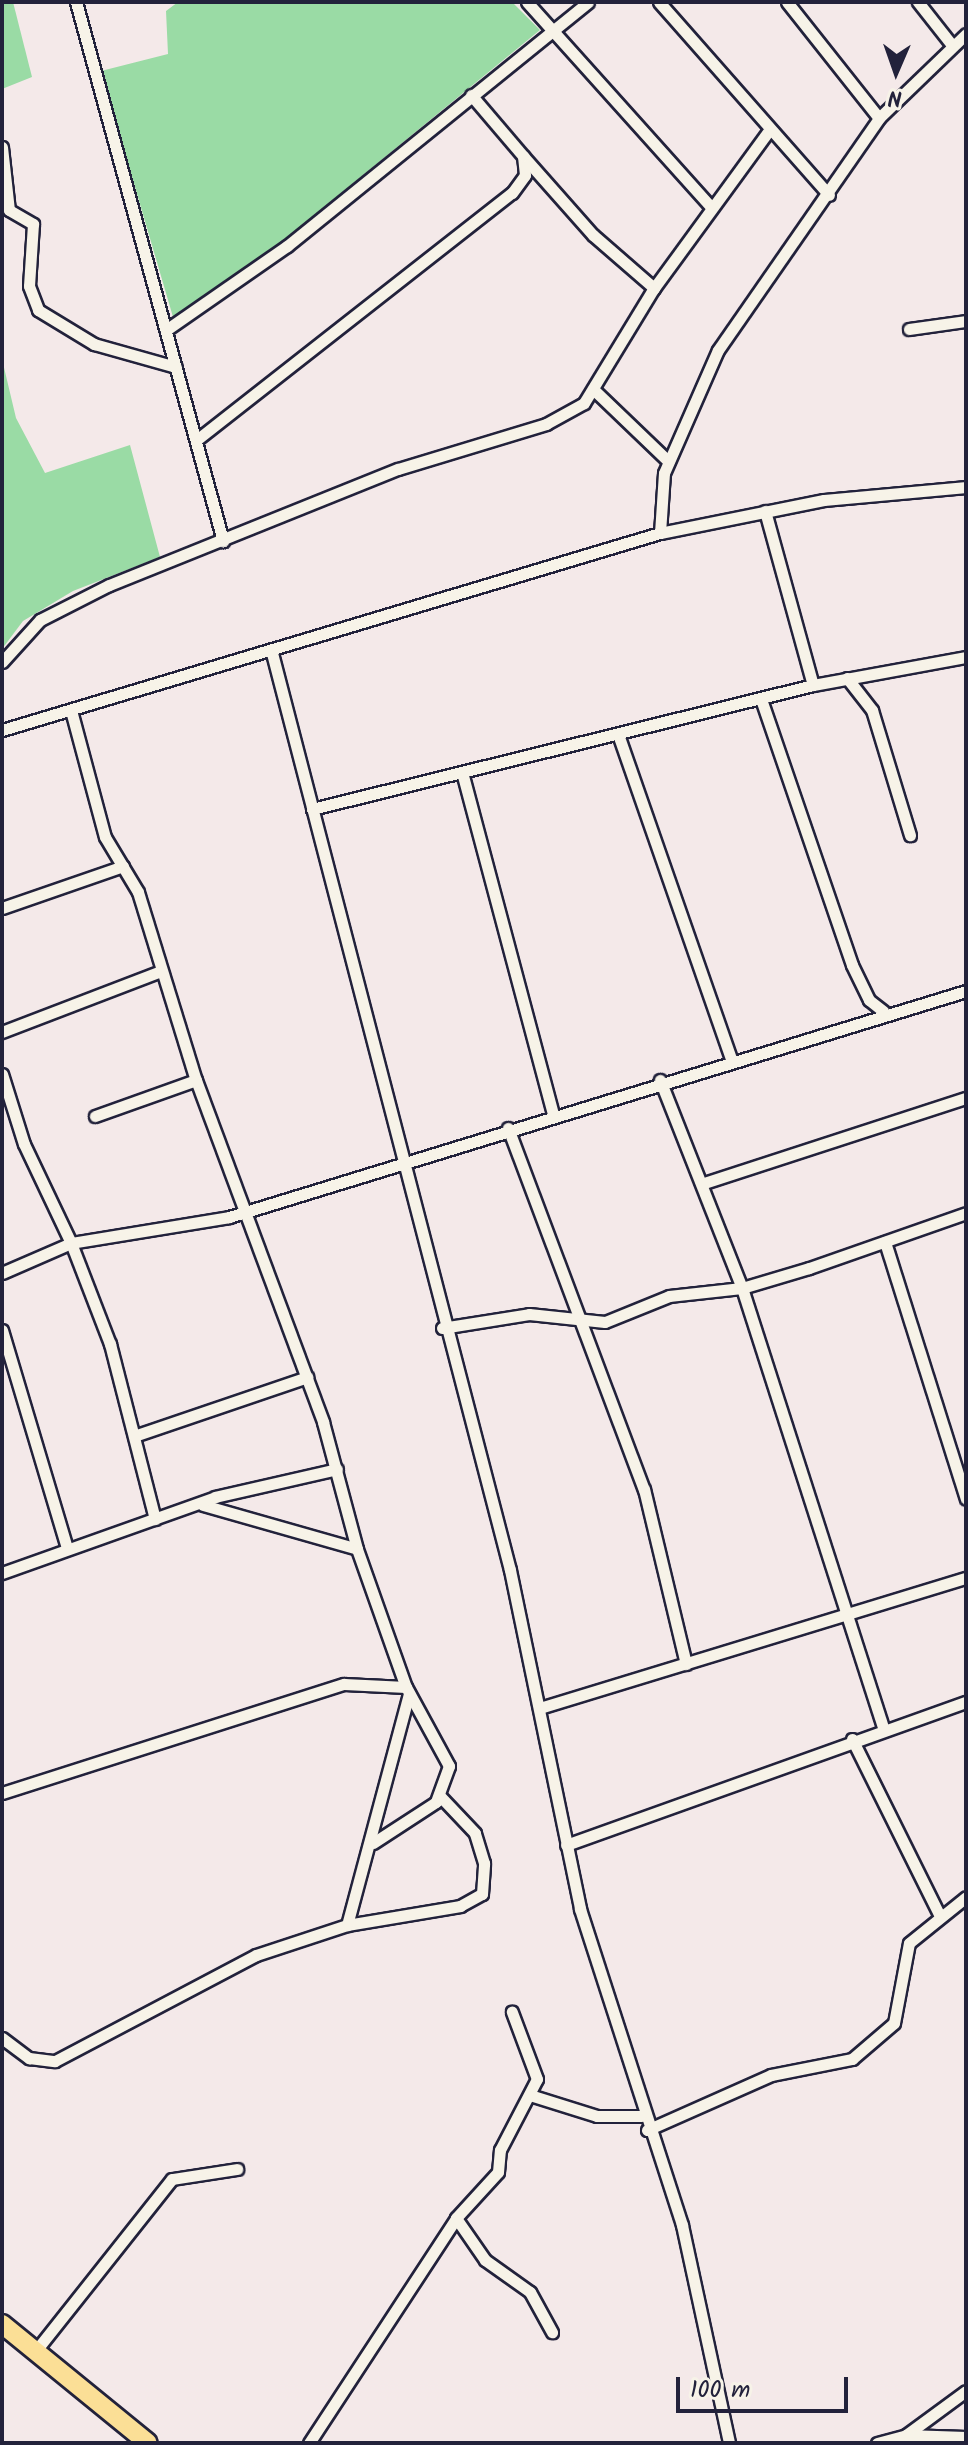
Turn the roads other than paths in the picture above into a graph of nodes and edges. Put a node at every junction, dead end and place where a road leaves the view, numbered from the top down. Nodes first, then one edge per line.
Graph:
1 (76, 2) edge
2 (527, 2) edge
3 (588, 2) edge
4 (659, 2) edge
5 (787, 2) edge
6 (918, 2) edge
7 (551, 33) junction
8 (966, 34) edge
9 (951, 44) junction
10 (471, 95) junction
11 (879, 118) junction
12 (767, 133) junction
13 (2, 147) edge
14 (523, 156) junction
15 (829, 195) junction
16 (711, 207) junction
17 (654, 288) junction
18 (966, 321) edge
19 (909, 329) dead end
20 (166, 330) junction
21 (176, 367) junction
22 (593, 389) junction
23 (199, 438) junction
24 (668, 461) junction
25 (966, 487) edge
26 (765, 511) junction
27 (660, 533) junction
28 (223, 541) junction
29 (272, 653) junction
30 (966, 657) edge
31 (2, 662) edge
32 (847, 678) junction
33 (813, 685) junction
34 (761, 699) junction
35 (72, 714) junction
36 (2, 730) edge
37 (619, 737) junction
38 (462, 772) junction
39 (312, 809) junction
40 (910, 835) dead end
41 (123, 866) junction
42 (2, 908) edge
43 (161, 971) junction
44 (966, 991) edge
45 (883, 1011) junction
46 (2, 1032) edge
47 (732, 1061) junction
48 (2, 1074) edge
49 (196, 1080) junction
50 (660, 1080) junction
51 (966, 1098) edge
52 (553, 1114) junction
53 (95, 1116) dead end
54 (508, 1128) junction
55 (401, 1162) junction
56 (704, 1183) junction
57 (242, 1210) junction
58 (966, 1213) edge
59 (885, 1242) junction
60 (71, 1243) junction
61 (2, 1273) edge
62 (742, 1288) junction
63 (581, 1318) junction
64 (442, 1328) junction
65 (2, 1330) edge
66 (307, 1377) junction
67 (137, 1435) junction
68 (337, 1469) junction
69 (966, 1499) edge
70 (203, 1505) junction
71 (155, 1519) junction
72 (67, 1548) junction
73 (357, 1549) junction
74 (2, 1573) edge
75 (966, 1578) edge
76 (848, 1616) junction
77 (686, 1664) junction
78 (407, 1690) junction
79 (965, 1704) edge
80 (540, 1708) junction
81 (420, 1715) junction
82 (401, 1723) junction
83 (883, 1727) junction
84 (852, 1739) junction
85 (2, 1793) edge
86 (440, 1796) junction
87 (373, 1843) junction
88 (566, 1845) junction
89 (966, 1897) edge
90 (939, 1914) junction
91 (347, 1925) junction
92 (512, 2012) dead end
93 (2, 2038) edge
94 (533, 2096) junction
95 (641, 2116) junction
96 (647, 2130) junction
97 (237, 2169) dead end
98 (456, 2218) junction
99 (2, 2324) edge
100 (552, 2332) dead end
101 (34, 2353) junction
102 (966, 2391) edge
103 (906, 2435) junction
104 (966, 2437) edge
105 (148, 2443) edge
106 (309, 2443) edge
107 (729, 2443) edge
108 (877, 2443) edge

1 - 20 street
2 - 7 street
3 - 7 street
4 - 12 street
5 - 11 street
6 - 9 street
7 - 10 street
7 - 16 street
8 - 9 street
9 - 11 street
10 - 14 street
10 - 20 street
11 - 15 street
12 - 15 street
12 - 16 street
13 - 21 street
14 - 17 street
14 - 23 street
15 - 24 street
16 - 17 street
17 - 22 street
18 - 19 street
20 - 21 street
21 - 23 street
22 - 24 street
22 - 28 street
23 - 28 street
24 - 27 street
25 - 26 street
26 - 27 street
26 - 33 street
27 - 29 street
28 - 31 street
29 - 35 street
29 - 39 street
30 - 32 street
32 - 33 street
32 - 40 street
33 - 34 street
34 - 37 street
34 - 45 street
35 - 36 street
35 - 41 street
37 - 38 street
37 - 47 street
38 - 39 street
38 - 52 street
39 - 55 street
41 - 42 street
41 - 43 street
43 - 46 street
43 - 49 street
44 - 45 street
45 - 47 street
47 - 50 street
48 - 60 street
49 - 53 street
49 - 57 street
50 - 52 street
50 - 56 street
51 - 56 street
52 - 54 street
54 - 55 street
54 - 63 street
55 - 57 street
55 - 64 street
56 - 62 street
57 - 60 street
57 - 66 street
58 - 59 street
59 - 62 street
59 - 69 street
60 - 61 street
60 - 67 street
62 - 63 street
62 - 76 street
63 - 64 street
63 - 77 street
64 - 80 street
65 - 72 street
66 - 67 street
66 - 68 street
67 - 71 street
68 - 70 street
68 - 73 street
70 - 71 street
70 - 73 street
71 - 72 street
72 - 74 street
73 - 78 street
75 - 76 street
76 - 77 street
76 - 83 street
77 - 80 street
78 - 81 street
78 - 82 street
78 - 85 street
79 - 83 street
80 - 88 street
81 - 82 street
81 - 86 street
82 - 87 street
83 - 84 street
84 - 88 street
84 - 90 street
86 - 87 street
86 - 91 street
87 - 91 street
88 - 95 street
89 - 90 street
90 - 96 street
91 - 93 street
92 - 94 street
94 - 95 street
94 - 98 street
95 - 96 street
96 - 107 street
97 - 101 street
98 - 100 street
98 - 106 street
99 - 101 main road
101 - 105 main road
102 - 103 street
103 - 104 street
103 - 108 street

